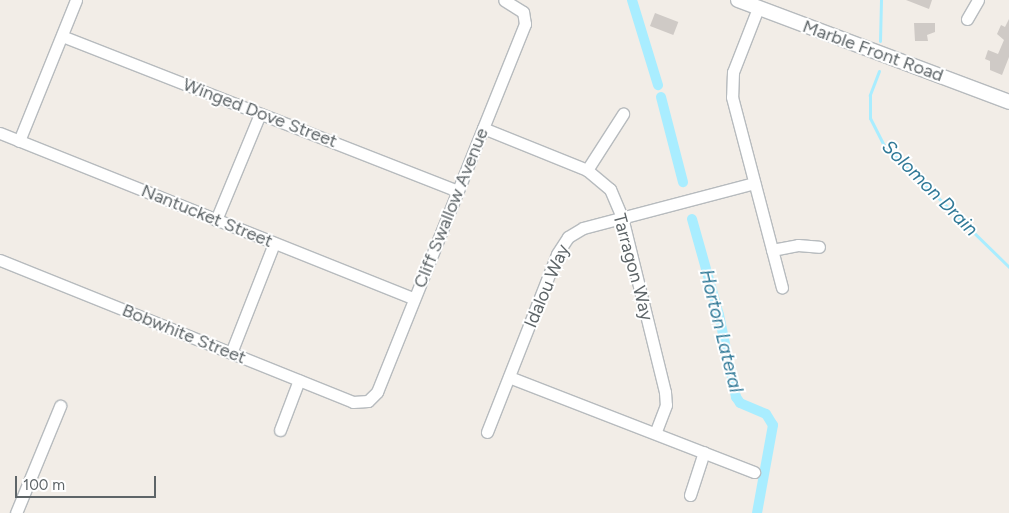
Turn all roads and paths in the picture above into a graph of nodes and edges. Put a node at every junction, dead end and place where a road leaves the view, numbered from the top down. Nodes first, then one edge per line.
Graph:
1 (76, 0) edge
2 (504, 0) edge
3 (738, 0) edge
4 (978, 0) edge
5 (758, 8) junction
6 (967, 19) dead end
7 (62, 36) junction
8 (1009, 102) edge
9 (260, 114) junction
10 (623, 114) dead end
11 (483, 128) junction
12 (0, 133) edge
13 (19, 141) junction
14 (587, 170) junction
15 (754, 183) junction
16 (457, 191) junction
17 (622, 217) junction
18 (216, 220) junction
19 (274, 243) junction
20 (819, 247) dead end
21 (772, 250) junction
22 (0, 260) edge
23 (782, 288) dead end
24 (414, 299) junction
25 (231, 353) junction
26 (509, 377) junction
27 (299, 380) junction
28 (368, 401) joint
29 (60, 406) dead end
30 (280, 430) dead end
31 (487, 432) dead end
32 (656, 433) junction
33 (704, 452) junction
34 (754, 472) dead end
35 (690, 495) dead end
36 (16, 513) edge

1 - 7 street
2 - 11 street, Cliff Swallow Avenue
3 - 5 street, Marble Front Road
4 - 6 street
5 - 8 street, Marble Front Road
5 - 15 street
7 - 9 street, Winged Dove Street
7 - 13 street
9 - 16 street, Winged Dove Street
9 - 18 street
10 - 14 street
11 - 14 street, Tarragon Way
11 - 16 street, Cliff Swallow Avenue
12 - 13 street, Nantucket Street
13 - 18 street, Nantucket Street
14 - 17 street, Tarragon Way
15 - 17 street, Idalou Way
15 - 21 street
16 - 24 street, Cliff Swallow Avenue
17 - 26 street, Idalou Way
17 - 32 street, Tarragon Way
18 - 19 street, Nantucket Street
19 - 24 street, Nantucket Street
19 - 25 street
20 - 21 street
21 - 23 street
22 - 25 street, Bobwhite Street
24 - 28 street, Cliff Swallow Avenue
25 - 27 street, Bobwhite Street
26 - 31 street, Idalou Way
26 - 32 street
27 - 28 street, Bobwhite Street
27 - 30 street
29 - 36 street
32 - 33 street
33 - 34 street
33 - 35 street

